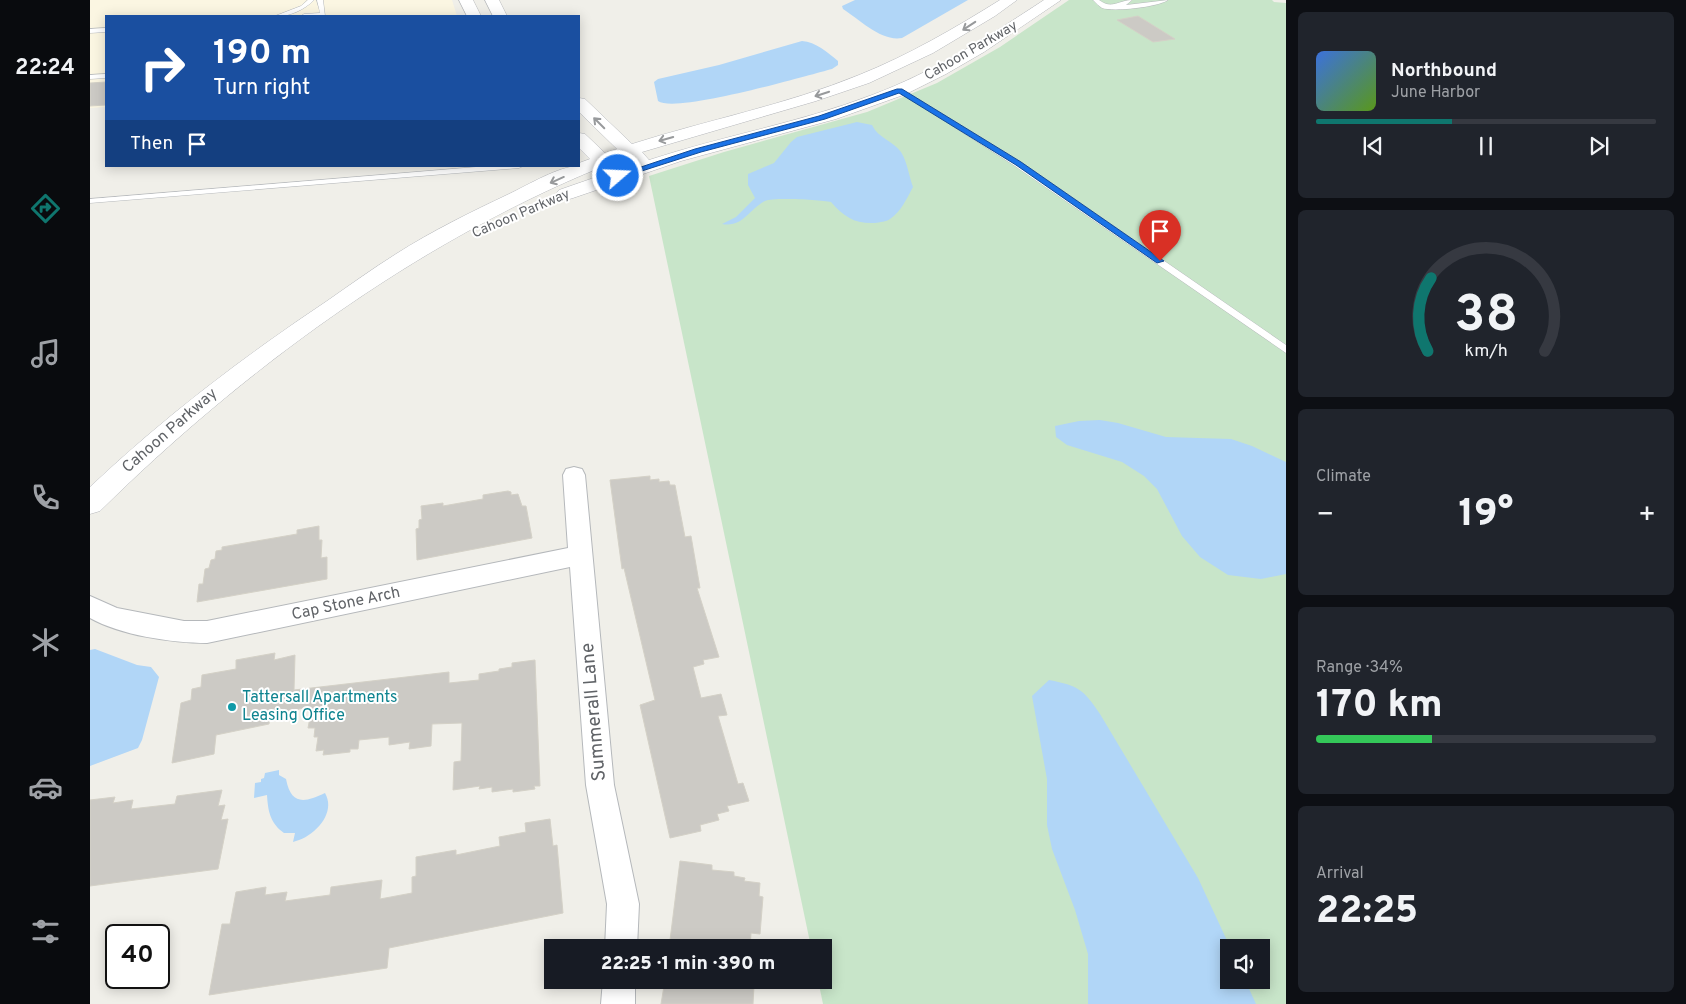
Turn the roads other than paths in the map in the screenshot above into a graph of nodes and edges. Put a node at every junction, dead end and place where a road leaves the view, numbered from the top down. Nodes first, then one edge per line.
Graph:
1 (311, 0) edge
2 (320, 0) edge
3 (466, 0) edge
4 (492, 0) edge
5 (1010, 0) edge
6 (1054, 0) edge
7 (1096, 0) edge
8 (1129, 0) edge
9 (1165, 0) edge
10 (1120, 7) junction
11 (281, 15) edge
12 (323, 15) edge
13 (474, 15) edge
14 (500, 15) edge
15 (105, 30) edge
16 (90, 31) edge
17 (105, 76) edge
18 (90, 77) edge
19 (900, 90) junction
20 (580, 105) edge
21 (580, 139) edge
22 (629, 151) junction
23 (602, 161) junction
24 (646, 166) junction
25 (507, 167) edge
26 (618, 176) junction
27 (90, 201) edge
28 (351, 295) junction
29 (1286, 350) edge
30 (574, 475) dead end
31 (90, 504) edge
32 (580, 555) junction
33 (90, 606) edge
34 (101, 619) edge
35 (621, 939) edge
36 (619, 989) edge
37 (618, 1004) edge

1 - 11 lane
2 - 12 lane
3 - 13 street
4 - 14 street
5 -> 22 street, Cahoon Parkway
6 - 19 street, Cahoon Parkway
7 - 10 lane
8 - 10 lane
9 - 10 lane
15 - 16 lane
17 - 18 lane
19 - 24 street, Cahoon Parkway
19 - 29 lane
22 -> 20 street
21 - 23 street
22 - 23 street, Cahoon Parkway
22 - 24 street
23 - 26 street
23 -> 28 street, Cahoon Parkway
24 - 26 street, Cahoon Parkway
25 - 27 lane
26 - 28 street, Cahoon Parkway
28 - 31 street, Cahoon Parkway
30 - 32 street, Summerall Lane
32 - 34 street, Cap Stone Arch
32 - 35 street, Summerall Lane
33 - 34 street, Cap Stone Arch
36 - 37 street

